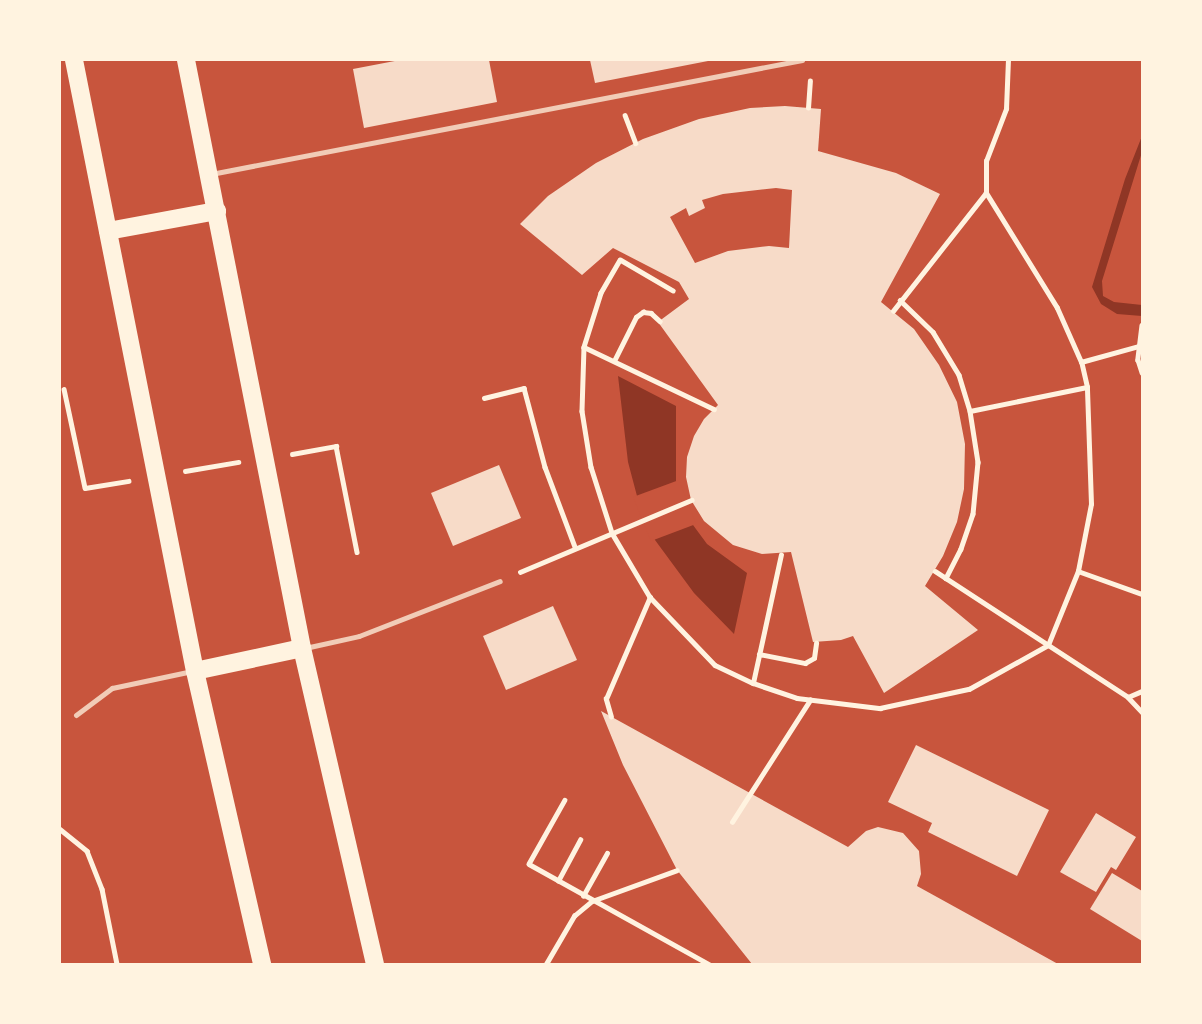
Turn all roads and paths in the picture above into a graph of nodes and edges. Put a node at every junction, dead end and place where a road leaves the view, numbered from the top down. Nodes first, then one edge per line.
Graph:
1 (74, 60) edge
2 (186, 60) edge
3 (802, 60) edge
4 (1008, 60) edge
5 (210, 174) junction
6 (986, 193) junction
7 (217, 211) junction
8 (108, 230) junction
9 (673, 291) dead end
10 (900, 300) junction
11 (893, 312) dead end
12 (660, 321) dead end
13 (1143, 325) edge
14 (1141, 334) edge
15 (1139, 346) junction
16 (584, 347) junction
17 (614, 361) junction
18 (1081, 362) junction
19 (1143, 372) edge
20 (1087, 387) junction
21 (64, 389) dead end
22 (484, 398) dead end
23 (714, 409) dead end
24 (970, 411) junction
25 (283, 455) dead end
26 (244, 462) dead end
27 (177, 472) dead end
28 (138, 479) dead end
29 (691, 500) dead end
30 (612, 533) junction
31 (575, 547) junction
32 (357, 552) dead end
33 (781, 555) dead end
34 (935, 571) dead end
35 (1078, 571) junction
36 (946, 578) junction
37 (500, 580) joint
38 (1143, 594) edge
39 (650, 597) junction
40 (816, 643) dead end
41 (1048, 645) junction
42 (302, 649) junction
43 (759, 654) junction
44 (195, 671) junction
45 (753, 683) junction
46 (1143, 691) edge
47 (1128, 697) junction
48 (810, 700) junction
49 (1143, 712) edge
50 (76, 715) dead end
51 (611, 716) dead end
52 (565, 800) dead end
53 (732, 822) dead end
54 (60, 829) edge
55 (580, 840) dead end
56 (607, 853) dead end
57 (677, 870) dead end
58 (558, 881) junction
59 (583, 896) junction
60 (592, 901) junction
61 (117, 964) edge
62 (262, 964) edge
63 (375, 964) edge
64 (546, 964) edge
65 (709, 964) edge

1 - 8 main road
2 - 5 main road
3 - 5 lane
4 - 6 path
5 - 7 main road
6 - 10 path
6 - 18 path
7 - 8 main road
7 - 42 main road
8 - 44 main road
9 - 16 path
10 - 11 path
10 - 24 path
12 - 17 path
13 - 14 path
14 - 15 path
15 - 18 path
15 - 19 path
16 - 17 path
16 - 30 path
17 - 23 path
18 - 20 path
20 - 24 path
20 - 35 path
21 - 28 path
22 - 31 path
24 - 36 path
25 - 32 path
26 - 27 path
29 - 30 path
30 - 31 path
30 - 39 path
31 - 37 path
33 - 43 path
34 - 36 path
35 - 38 path
35 - 41 path
36 - 41 path
37 - 42 lane
39 - 45 path
39 - 51 path
40 - 43 path
41 - 47 path
41 - 48 path
42 - 44 main road
42 - 63 main road
43 - 45 path
44 - 50 lane
44 - 62 main road
45 - 48 path
46 - 47 path
47 - 49 path
48 - 53 path
52 - 58 path
54 - 61 path
55 - 58 path
56 - 59 path
57 - 60 path
58 - 59 path
59 - 60 path
60 - 64 path
60 - 65 path

